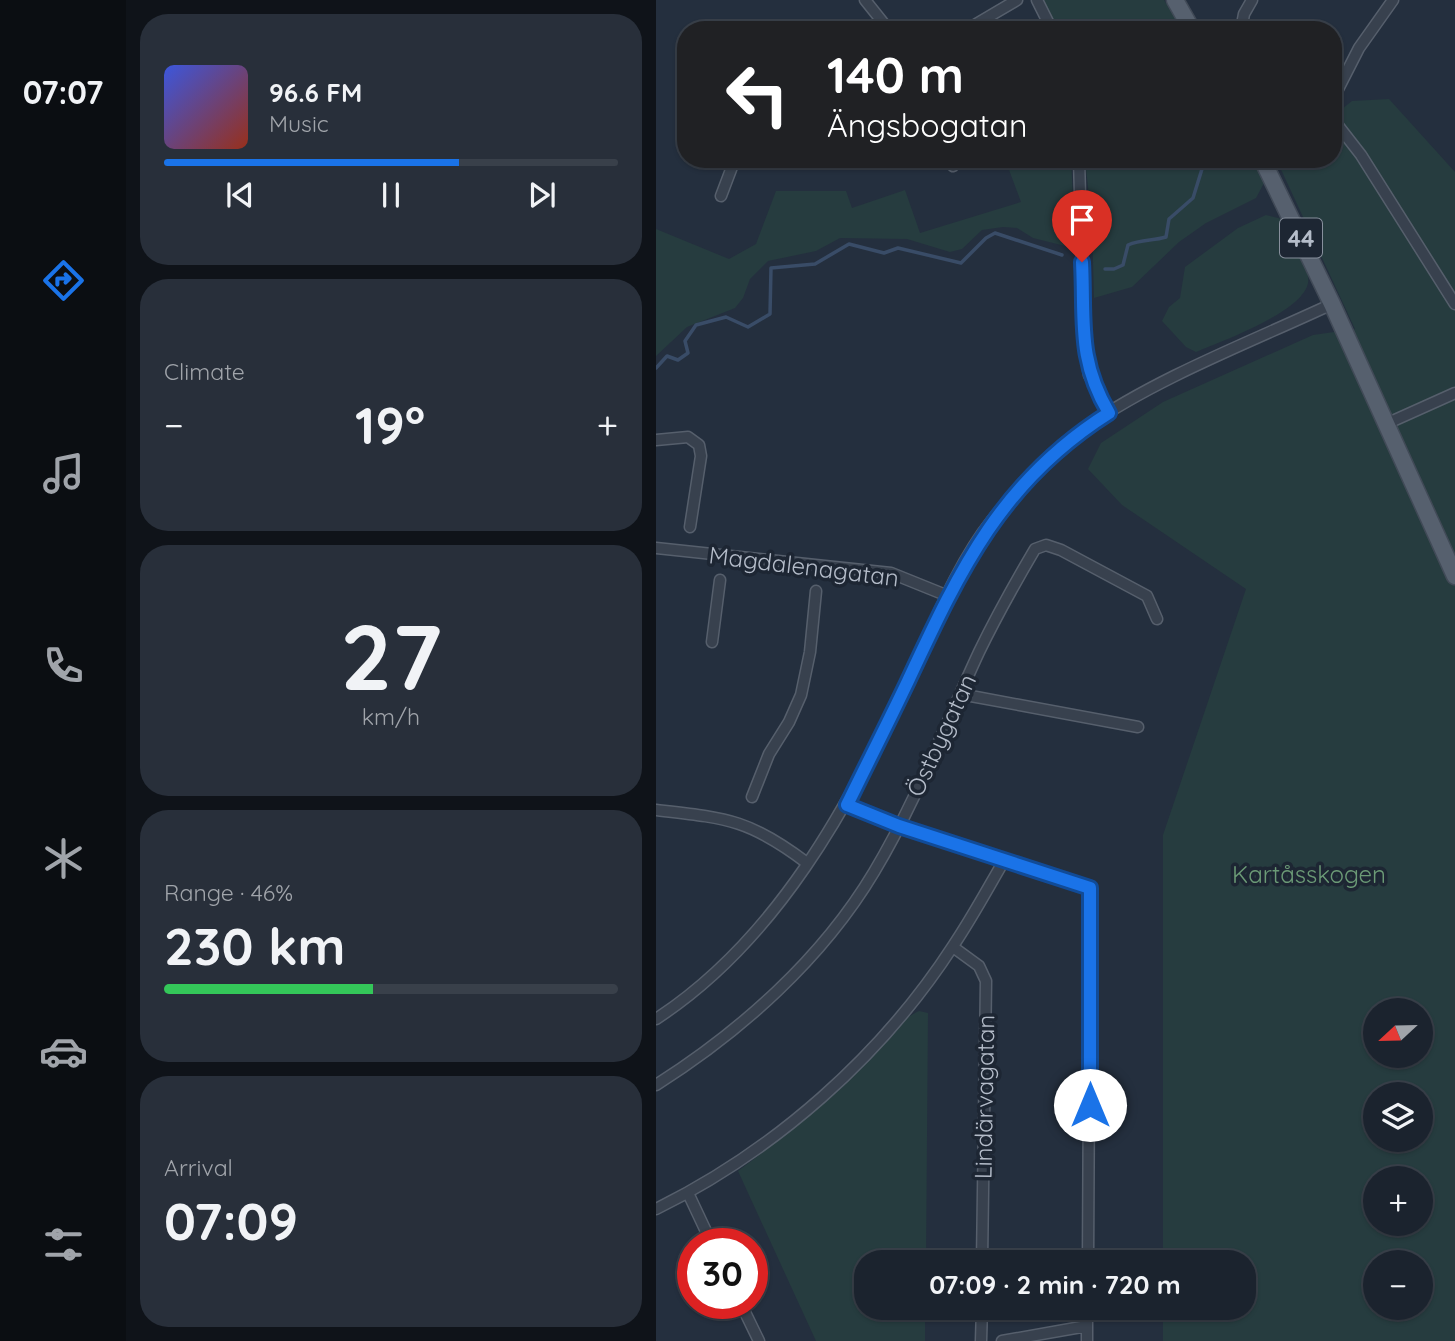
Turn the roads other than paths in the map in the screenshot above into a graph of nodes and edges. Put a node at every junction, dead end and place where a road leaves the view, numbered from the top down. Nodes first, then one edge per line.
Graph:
1 (865, 0) edge
2 (1017, 0) edge
3 (1037, 0) edge
4 (1175, 0) edge
5 (1252, 0) edge
6 (1393, 0) edge
7 (882, 21) edge
8 (981, 21) edge
9 (1048, 21) edge
10 (1187, 21) edge
11 (1243, 21) edge
12 (1342, 81) edge
13 (1342, 131) edge
14 (732, 168) edge
15 (1079, 168) edge
16 (1266, 168) edge
17 (721, 196) dead end
18 (1332, 304) junction
19 (1455, 304) edge
20 (1455, 393) edge
21 (1109, 413) junction
22 (1386, 424) junction
23 (656, 440) edge
24 (690, 527) dead end
25 (656, 548) edge
26 (1455, 576) edge
27 (720, 580) dead end
28 (816, 591) dead end
29 (948, 596) junction
30 (1157, 619) dead end
31 (712, 642) dead end
32 (960, 694) junction
33 (1138, 727) dead end
34 (752, 797) dead end
35 (847, 805) junction
36 (656, 810) edge
37 (899, 826) junction
38 (1005, 859) junction
39 (807, 863) junction
40 (953, 947) junction
41 (656, 1019) edge
42 (656, 1085) edge
43 (688, 1193) junction
44 (656, 1209) edge
45 (705, 1228) edge
46 (982, 1250) edge
47 (1088, 1250) edge
48 (748, 1319) edge
49 (982, 1320) edge
50 (1087, 1320) edge
51 (1087, 1326) junction
52 (759, 1341) edge
53 (982, 1341) edge
54 (1002, 1341) edge
55 (1087, 1341) edge

1 - 7 street
2 - 8 street
3 - 9 street
4 - 10 main road
5 - 11 street
6 - 12 street
13 - 19 street
14 - 17 street
15 - 21 street
16 - 18 main road, 44
18 - 21 street
18 - 22 main road, 44
20 - 22 street
21 - 29 street
22 - 26 main road, 44
23 - 24 street
25 - 29 street, Magdalenagatan
27 - 31 street
28 - 34 street
29 - 35 street
30 - 32 street, Östbygatan
32 - 33 street
32 - 37 street, Östbygatan
35 - 37 street
35 - 39 street
36 - 39 street
37 - 38 street
37 - 42 street, Östbygatan
38 - 40 street
38 - 47 street
39 - 41 street
40 - 43 street
40 - 46 street, Lindärvagatan
43 - 44 street
43 - 45 street
48 - 52 street
49 - 53 street
50 - 51 street
51 - 54 street
51 - 55 street

